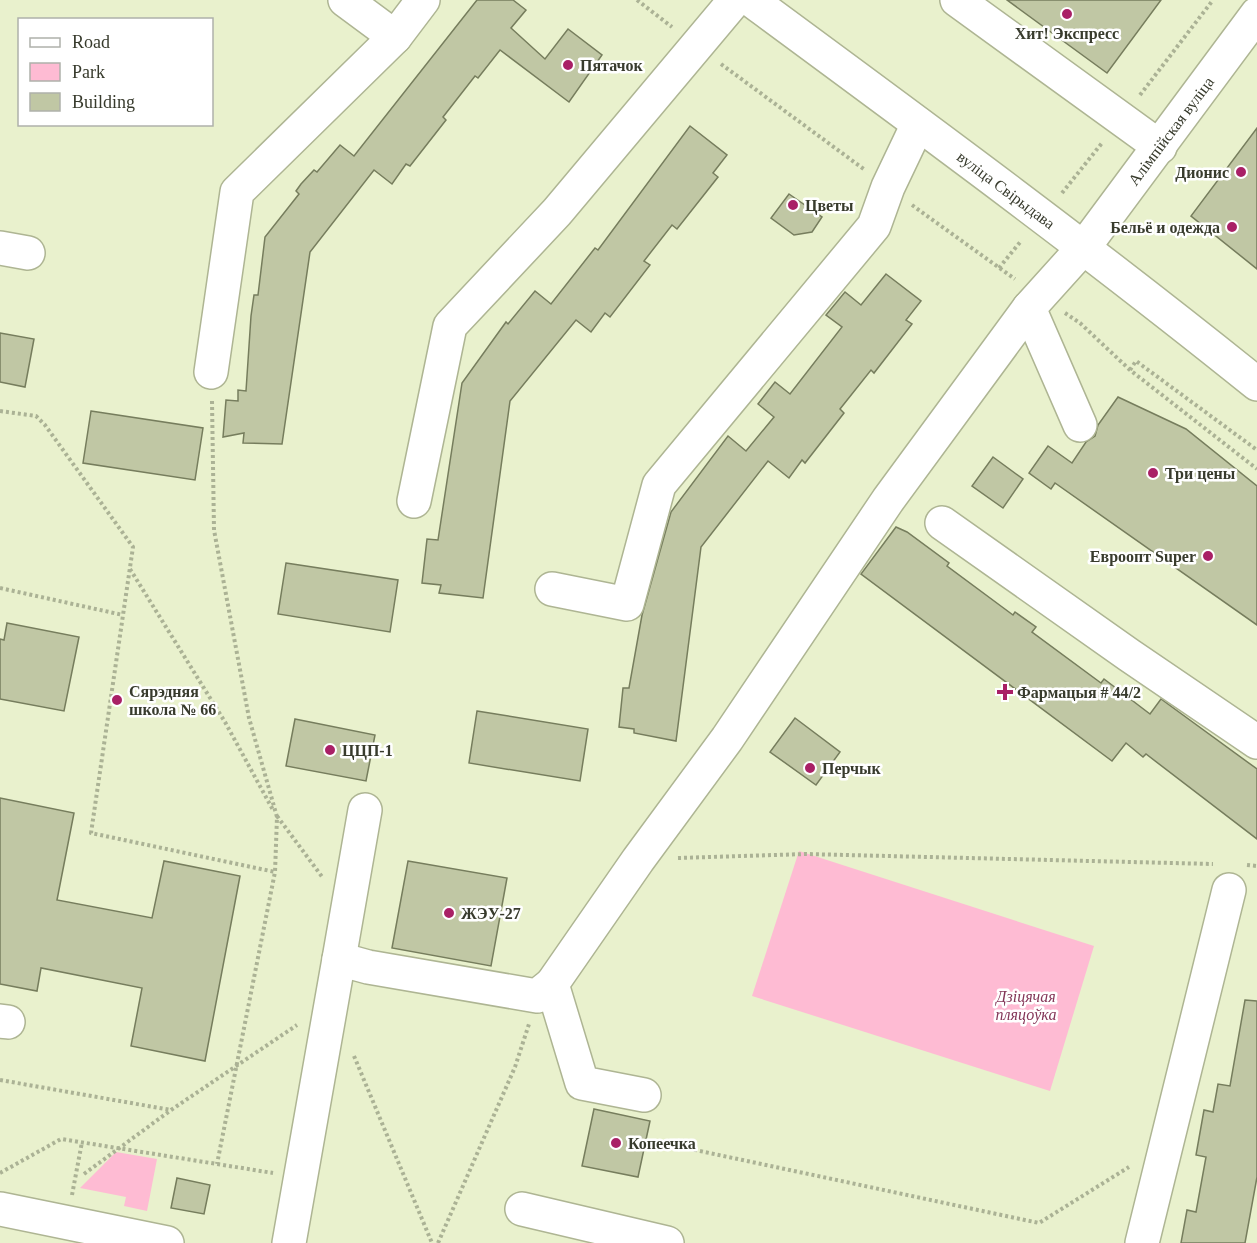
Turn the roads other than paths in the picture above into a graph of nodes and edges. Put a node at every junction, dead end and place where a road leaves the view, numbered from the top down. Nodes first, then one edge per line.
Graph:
1 (345, 0) edge
2 (423, 0) edge
3 (735, 0) edge
4 (751, 0) edge
5 (957, 0) edge
6 (1257, 14) edge
7 (395, 37) junction
8 (918, 124) junction
9 (1160, 147) junction
10 (1083, 247) junction
11 (1025, 295) junction
12 (211, 372) road end
13 (1257, 384) edge
14 (1080, 425) dead end
15 (414, 501) dead end
16 (942, 523) dead end
17 (552, 589) dead end
18 (1257, 742) edge
19 (365, 810) dead end
20 (1232, 873) road end
21 (339, 959) junction
22 (545, 990) junction
23 (644, 1095) dead end
24 (0, 1209) edge
25 (522, 1209) dead end
26 (167, 1243) edge
27 (288, 1243) edge
28 (667, 1243) edge
29 (1142, 1243) edge

1 - 7 main road
2 - 7 main road
3 - 15 main road
4 - 8 main road, вуліца Свірыдава
5 - 9 main road
6 - 9 main road, Алімпійская вуліца
7 - 12 main road
8 - 10 main road, вуліца Свірыдава
8 - 17 main road
9 - 10 main road, Алімпійская вуліца
10 - 11 main road, Алімпійская вуліца
10 - 13 main road, вуліца Свірыдава
11 - 14 main road
11 - 22 main road, Алімпійская вуліца
16 - 18 main road
19 - 21 main road
20 - 29 main road
21 - 22 main road
21 - 27 main road
22 - 23 main road
24 - 26 main road
25 - 28 main road

